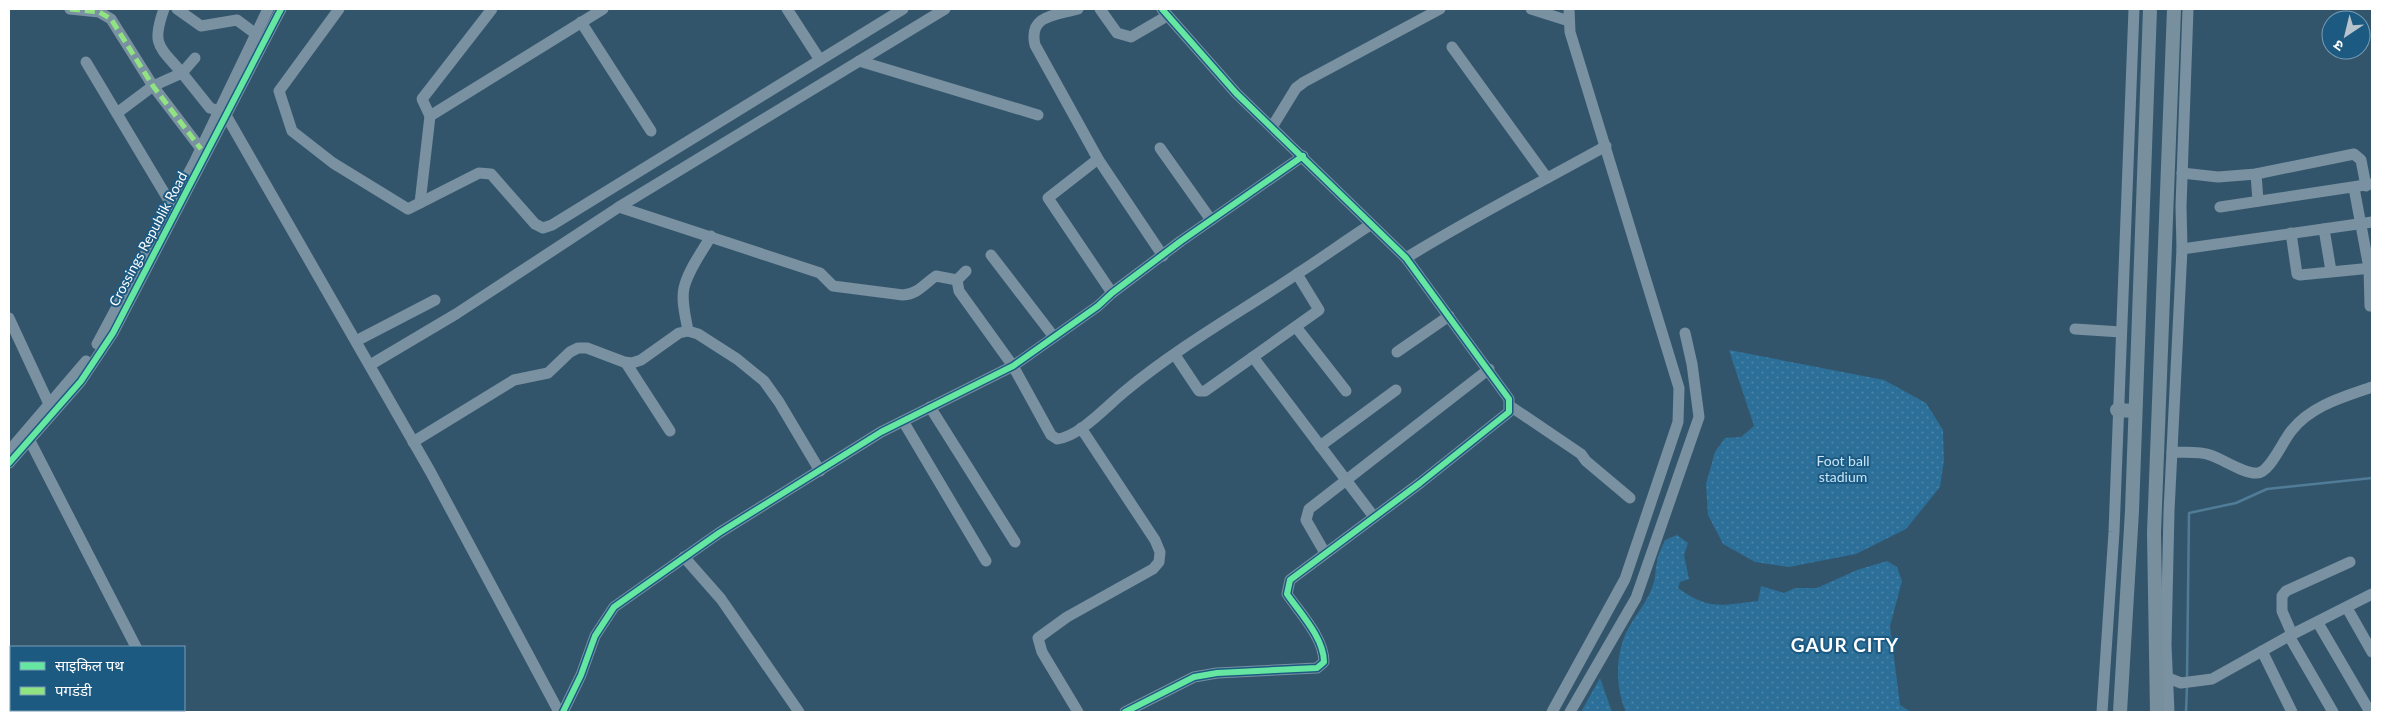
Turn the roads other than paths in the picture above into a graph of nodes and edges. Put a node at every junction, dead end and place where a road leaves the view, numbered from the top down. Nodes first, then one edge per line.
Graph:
1 (70, 9) edge
2 (164, 9) edge
3 (177, 9) edge
4 (268, 9) edge
5 (281, 9) edge
6 (339, 9) edge
7 (492, 9) edge
8 (603, 9) edge
9 (788, 9) edge
10 (903, 9) edge
11 (945, 9) edge
12 (1078, 9) edge
13 (1100, 9) edge
14 (1440, 9) edge
15 (1531, 9) edge
16 (1569, 9) edge
17 (2134, 9) edge
18 (2174, 9) edge
19 (2188, 9) edge
20 (1164, 12) edge
21 (2147, 12) edge
22 (1570, 21) junction
23 (581, 22) junction
24 (256, 34) junction
25 (1452, 47) dead end
26 (195, 58) dead end
27 (820, 60) junction
28 (859, 61) junction
29 (86, 62) dead end
30 (182, 73) junction
31 (153, 86) junction
32 (117, 114) junction
33 (223, 114) junction
34 (1038, 115) dead end
35 (430, 116) junction
36 (1272, 128) junction
37 (651, 131) dead end
38 (1606, 146) junction
39 (1160, 148) dead end
40 (201, 149) junction
41 (1303, 156) junction
42 (1098, 159) junction
43 (2182, 173) junction
44 (2256, 174) junction
45 (1547, 178) junction
46 (2364, 186) edge
47 (2258, 202) junction
48 (420, 203) junction
49 (171, 204) junction
50 (619, 207) junction
51 (2220, 207) dead end
52 (1211, 220) junction
53 (2367, 223) edge
54 (1370, 225) junction
55 (2324, 228) junction
56 (2291, 233) junction
57 (711, 236) junction
58 (2182, 249) junction
59 (991, 255) dead end
60 (1163, 256) junction
61 (1406, 258) junction
62 (2370, 268) edge
63 (966, 271) dead end
64 (2331, 271) junction
65 (1297, 274) junction
66 (957, 280) junction
67 (1112, 293) junction
68 (435, 300) dead end
69 (2370, 306) dead end
70 (1449, 316) junction
71 (9, 318) edge
72 (1296, 327) junction
73 (2075, 329) dead end
74 (688, 331) junction
75 (2121, 332) junction
76 (1685, 333) dead end
77 (1054, 337) junction
78 (356, 341) junction
79 (1397, 352) dead end
80 (1175, 355) junction
81 (1253, 357) junction
82 (626, 363) junction
83 (370, 365) junction
84 (1013, 366) junction
85 (1489, 368) junction
86 (2372, 387) edge
87 (1396, 390) dead end
88 (1346, 391) dead end
89 (49, 404) junction
90 (1510, 406) junction
91 (930, 407) junction
92 (2117, 410) junction
93 (2135, 411) junction
94 (904, 421) junction
95 (1081, 428) junction
96 (670, 430) dead end
97 (29, 439) junction
98 (413, 442) junction
99 (1320, 446) junction
100 (9, 451) edge
101 (2172, 452) junction
102 (9, 462) edge
103 (820, 471) junction
104 (1346, 480) junction
105 (1630, 498) dead end
106 (2162, 512) junction
107 (1374, 517) junction
108 (1015, 542) dead end
109 (1325, 554) junction
110 (684, 557) junction
111 (986, 561) dead end
112 (2350, 562) dead end
113 (2370, 600) edge
114 (2347, 608) junction
115 (2318, 623) junction
116 (2291, 635) junction
117 (135, 646) edge
118 (2262, 652) junction
119 (2372, 652) edge
120 (2168, 678) junction
121 (561, 712) edge
122 (799, 712) edge
123 (1078, 712) edge
124 (1125, 712) edge
125 (1552, 712) edge
126 (1570, 712) edge
127 (2102, 712) edge
128 (2120, 712) edge
129 (2157, 712) edge
130 (2169, 712) edge
131 (2292, 712) edge
132 (2333, 712) edge
133 (2370, 712) edge

1 - 31 street
2 - 30 street
3 - 24 street
4 - 24 street
5 - 33 street, Crossings Republik Road
6 - 48 street
7 - 35 street
8 - 23 street
9 - 27 street
10 - 27 street
11 - 28 street
12 - 42 street
13 - 20 street
14 - 36 street
15 - 22 street
16 - 22 street
17 - 75 street
18 - 106 main road
19 - 43 street
20 - 36 street
21 - 93 main road
22 - 38 street
23 - 35 street
23 - 37 street
24 - 33 street
25 - 45 street
26 - 30 street
27 - 48 street
28 - 34 street
28 - 50 street
29 - 32 street
30 - 31 street
30 - 33 street
31 - 32 street
31 - 40 street
32 - 49 street
33 - 40 street
33 - 78 street
33 - 97 street, Crossings Republik Road
35 - 48 street
36 - 41 street
38 - 45 street
38 - 125 street
39 - 52 street
40 - 49 street
41 - 52 street
41 - 54 street
42 - 60 street
42 - 67 street
43 - 44 street
43 - 58 street
44 - 46 street
44 - 47 street
45 - 61 street
46 - 47 street
46 - 53 street
47 - 51 street
49 - 89 street
50 - 57 street
50 - 83 street
52 - 60 street
53 - 55 street
53 - 62 street
54 - 61 street
54 - 65 street
55 - 56 street
55 - 64 street
56 - 58 street
56 - 64 street
57 - 66 street
57 - 74 street
58 - 101 street
59 - 77 street
60 - 67 street
61 - 70 street
62 - 64 street
62 - 69 street
63 - 66 street
65 - 72 street
65 - 80 street
66 - 84 street
67 - 77 street
68 - 78 street
70 - 79 street
70 - 85 street
71 - 89 street
72 - 81 street
72 - 88 street
73 - 75 street
74 - 82 street
74 - 103 street
75 - 92 street
76 - 126 street
77 - 84 street
78 - 83 street
80 - 81 street
80 - 95 street
81 - 99 street
82 - 96 street
82 - 98 street
83 - 98 street
84 - 91 street
84 - 95 street
85 - 90 street
85 - 104 street
86 - 101 street
87 - 99 street
89 - 100 street
90 - 105 street
90 - 107 street
91 - 94 street
91 - 108 street
92 - 93 main road
92 - 127 street
93 - 128 main road
94 - 103 street
94 - 111 street
95 - 123 street
97 - 102 street, Crossings Republik Road
97 - 117 street
98 - 121 street
99 - 104 street
101 - 106 street
103 - 110 street
104 - 107 street
104 - 109 street
106 - 120 street
106 - 129 main road
107 - 109 street
109 - 124 street
110 - 121 street
110 - 122 street
112 - 116 street
113 - 114 street
114 - 115 street
114 - 119 street
115 - 116 street
115 - 133 street
116 - 118 street
116 - 132 street
118 - 120 street
118 - 131 street
120 - 130 street

